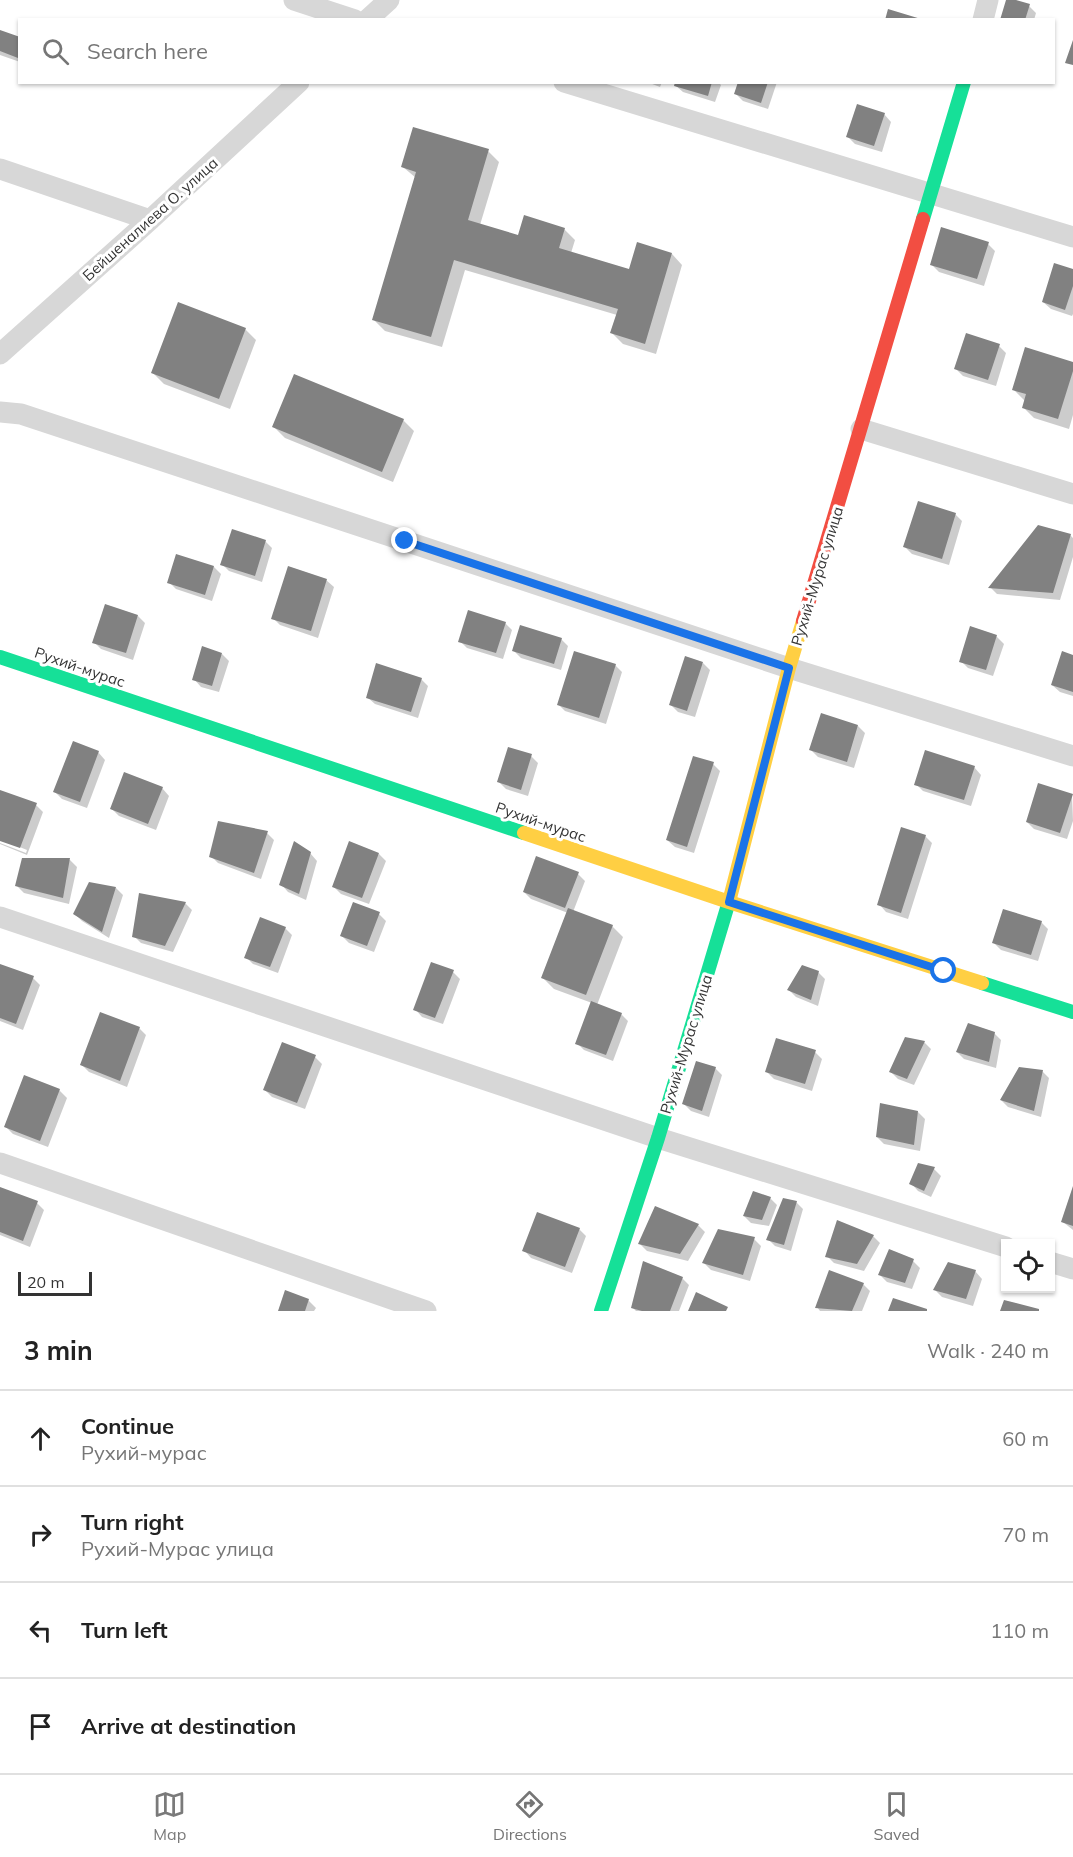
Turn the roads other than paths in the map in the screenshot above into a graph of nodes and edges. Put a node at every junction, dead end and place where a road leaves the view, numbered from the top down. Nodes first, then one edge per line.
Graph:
1 (294, 0) edge
2 (389, 0) edge
3 (988, 0) edge
4 (349, 18) edge
5 (369, 18) edge
6 (983, 18) edge
7 (297, 84) edge
8 (571, 84) edge
9 (963, 84) edge
10 (0, 169) edge
11 (931, 193) junction
12 (150, 220) junction
13 (1073, 237) edge
14 (0, 354) edge
15 (0, 412) edge
16 (861, 429) junction
17 (1073, 494) edge
18 (0, 657) edge
19 (789, 668) junction
20 (1073, 756) edge
21 (729, 902) junction
22 (0, 917) edge
23 (1073, 1012) edge
24 (658, 1138) junction
25 (0, 1163) edge
26 (1001, 1246) edge
27 (1055, 1264) edge
28 (1073, 1269) edge
29 (426, 1311) edge
30 (601, 1311) edge

1 - 4 street
2 - 5 street
3 - 6 street
7 - 12 street, Бейшеналиева О. улица
8 - 11 street
9 - 11 street, Рухий-Мурас улица
10 - 12 street
11 - 13 street
11 - 16 street, Рухий-Мурас улица
12 - 14 street, Бейшеналиева О. улица
15 - 19 street
16 - 17 street
16 - 19 street, Рухий-Мурас улица
18 - 21 street, Рухий-мурас
19 - 20 street
19 - 21 street, Рухий-Мурас улица
21 - 23 street, Рухий-мурас
21 - 24 street, Рухий-Мурас улица
22 - 24 street
24 - 26 street
24 - 30 street, Рухий-Мурас улица
25 - 29 street
27 - 28 street

